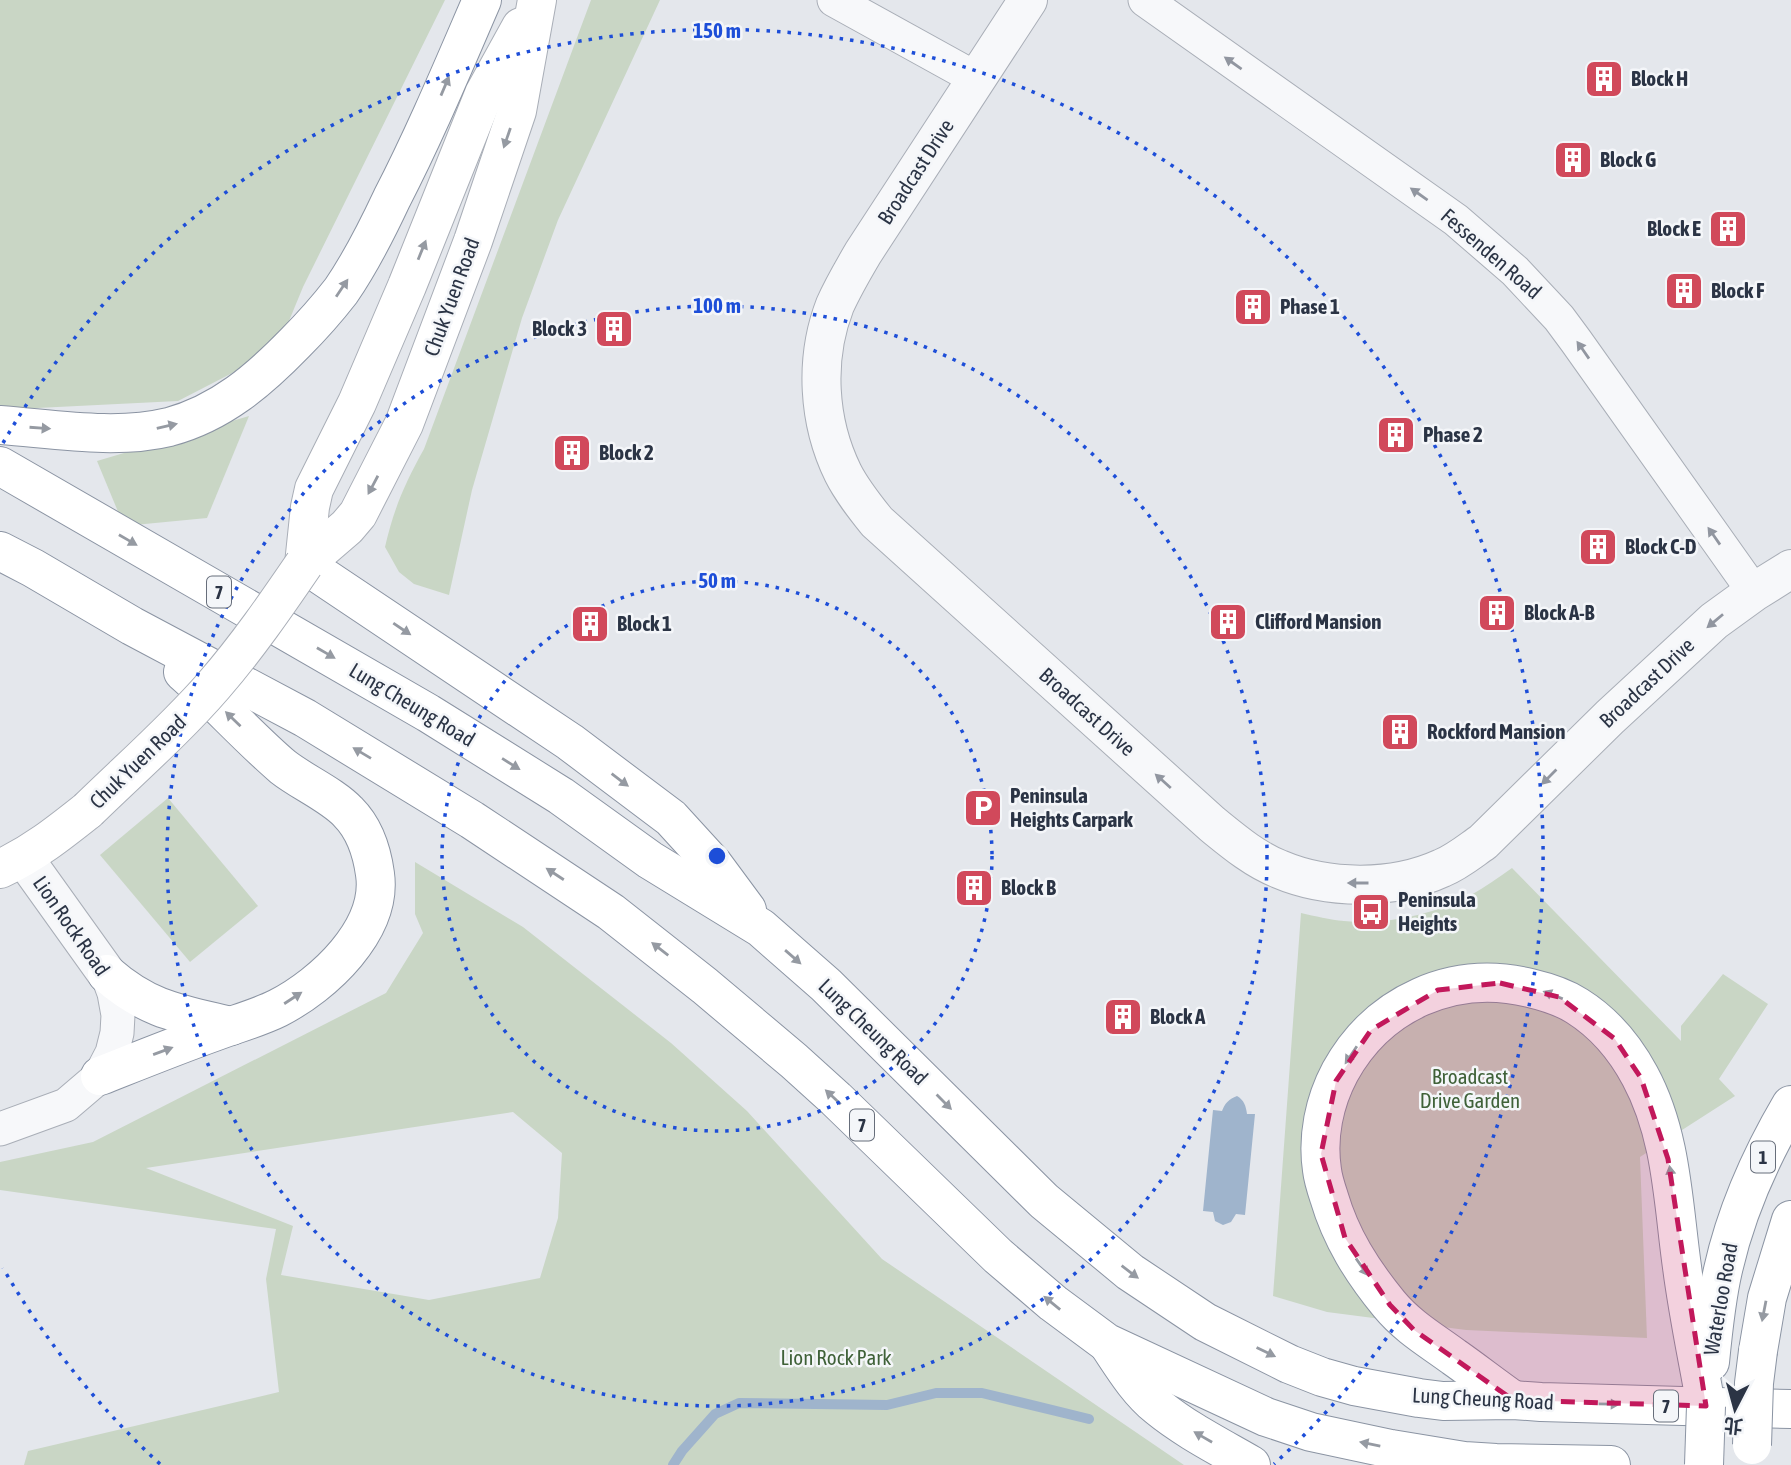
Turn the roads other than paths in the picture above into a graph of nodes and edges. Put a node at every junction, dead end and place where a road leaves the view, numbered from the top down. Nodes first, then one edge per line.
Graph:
1 (482, 0) edge
2 (536, 0) edge
3 (834, 0) edge
4 (1028, 0) edge
5 (1145, 0) edge
6 (977, 79) junction
7 (0, 425) edge
8 (0, 466) edge
9 (0, 551) edge
10 (304, 564) junction
11 (1791, 569) edge
12 (1754, 592) junction
13 (132, 626) junction
14 (21, 858) edge
15 (761, 928) junction
16 (107, 974) junction
17 (231, 1026) junction
18 (100, 1076) junction
19 (1791, 1105) edge
20 (0, 1129) edge
21 (1791, 1220) edge
22 (1704, 1297) junction
23 (1107, 1343) junction
24 (1513, 1400) junction
25 (1791, 1409) edge
26 (1251, 1465) edge
27 (1611, 1465) edge
28 (1704, 1465) edge
29 (1753, 1465) edge

7 -> 1 main road
10 -> 2 main road, Chuk Yuen Road
2 -> 10 main road, Chuk Yuen Road
3 - 6 street
4 - 6 street, Broadcast Drive
12 -> 5 street, Fessenden Road
12 -> 6 street, Broadcast Drive
8 -> 15 main road, Lung Cheung Road / 7
9 - 13 main road, 7
10 - 14 main road, Chuk Yuen Road, bridge
10 -> 15 main road
11 - 12 street, Broadcast Drive
17 -> 13 main road
23 -> 13 main road, 7
14 - 16 street, Lion Rock Road
15 -> 24 main road, Lung Cheung Road / 7
16 - 17 main road
16 - 18 street, Lion Rock Road
18 -> 17 main road
18 - 20 street
19 - 22 main road, Waterloo Road / 1
21 -> 29 main road, bridge
22 -> 24 main road
22 - 28 main road, bridge
26 -> 23 main road
27 -> 23 main road, 7
24 -> 25 main road, Lung Cheung Road / 7

